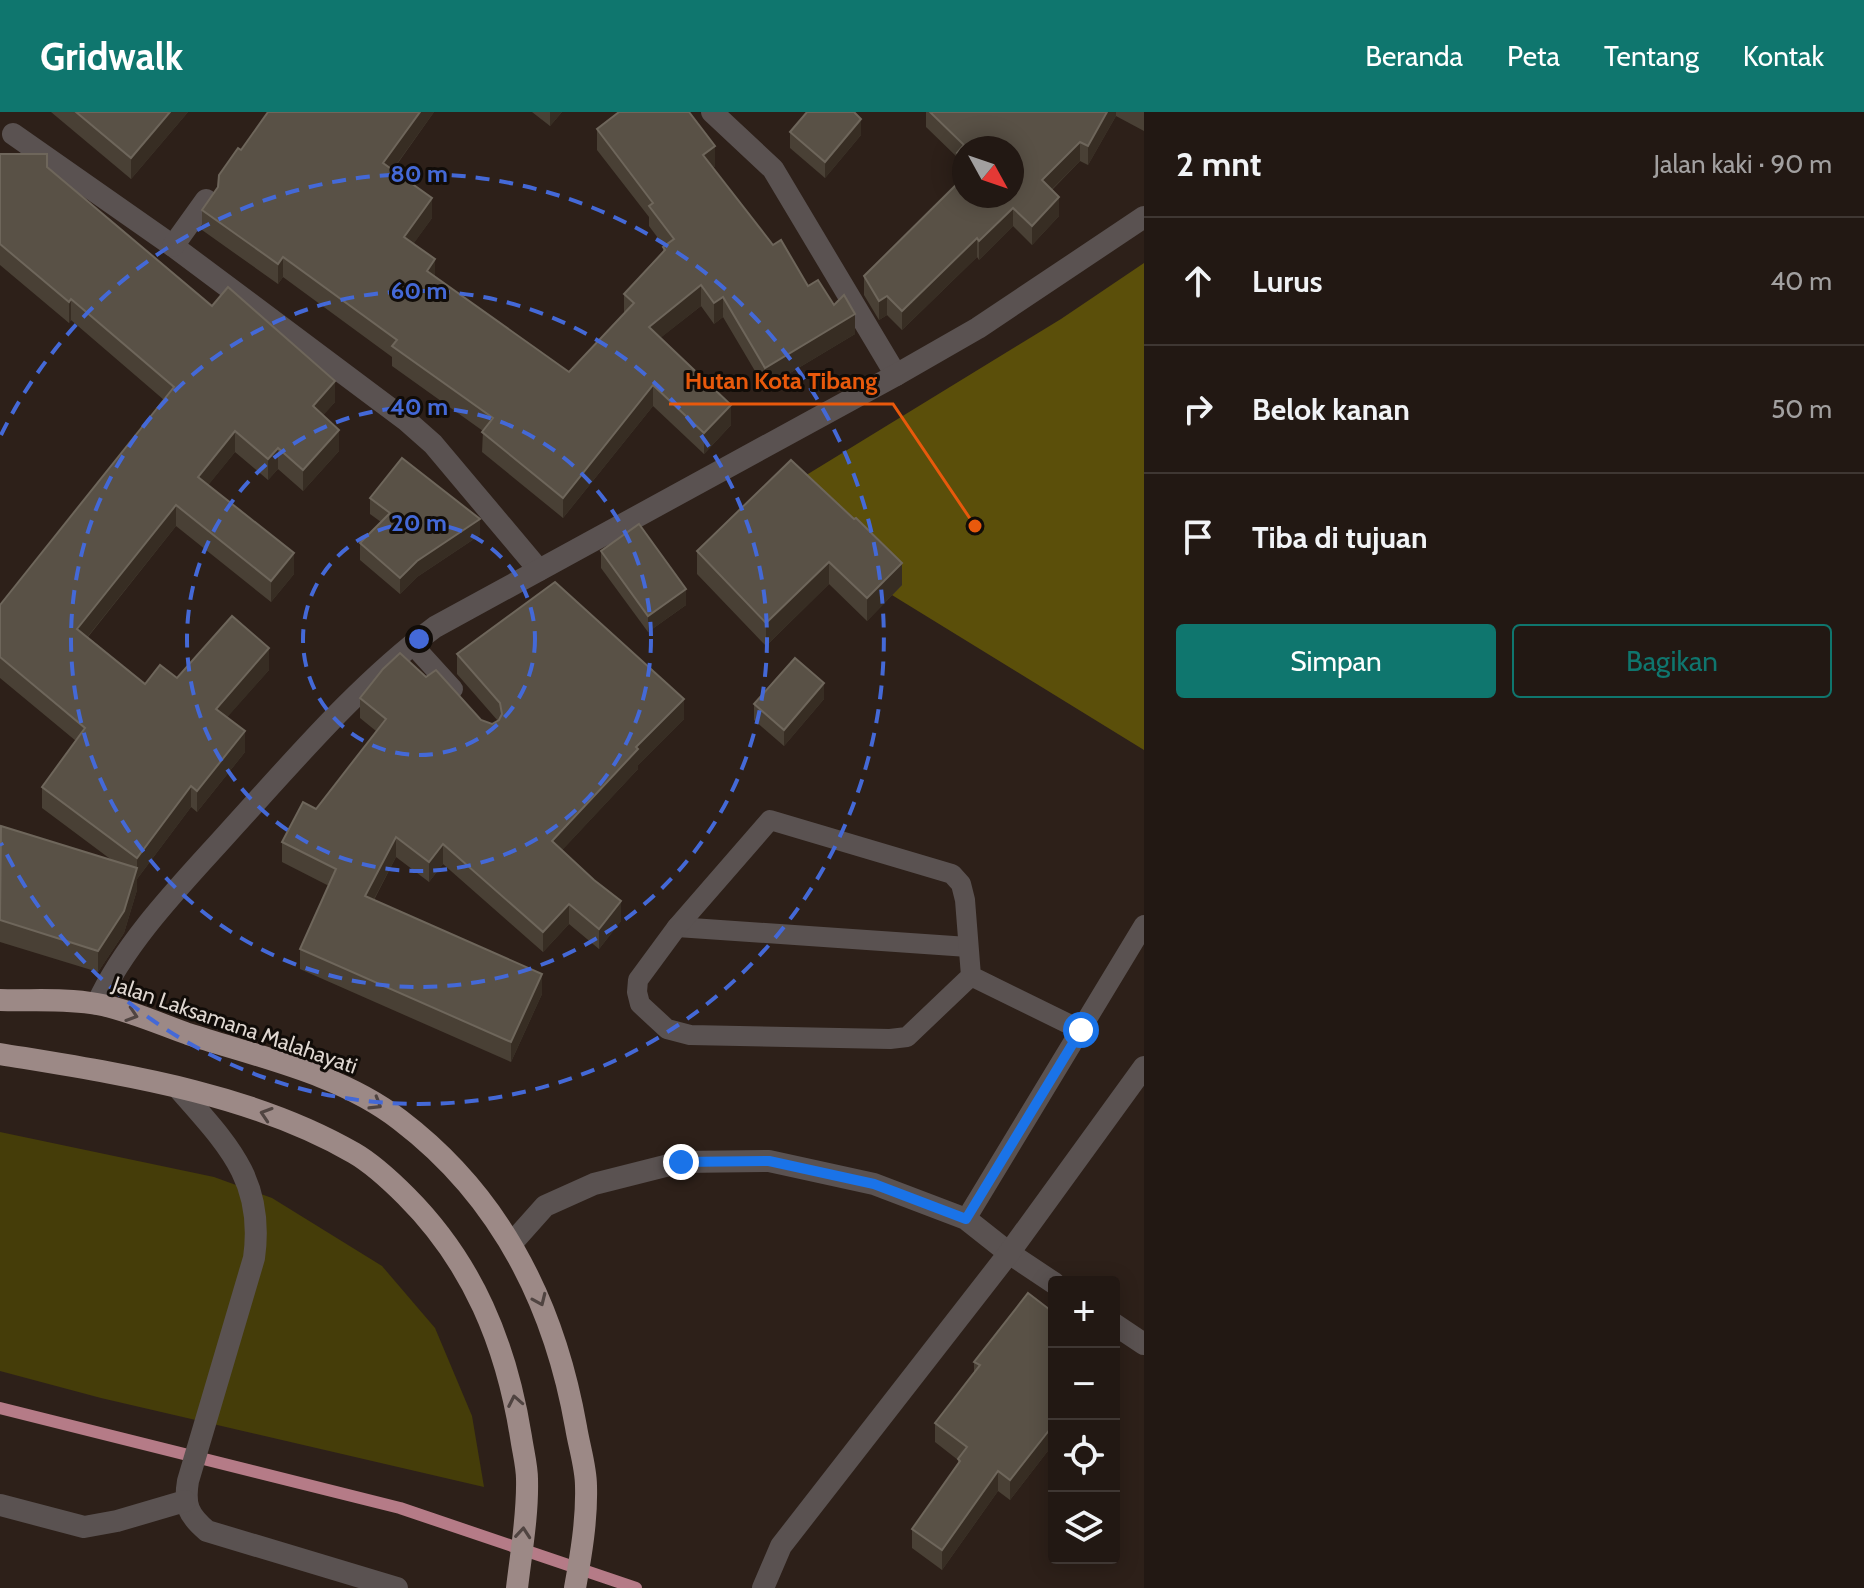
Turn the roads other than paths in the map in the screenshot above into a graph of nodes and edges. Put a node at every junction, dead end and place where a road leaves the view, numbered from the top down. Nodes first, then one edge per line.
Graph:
1 (712, 112) edge
2 (13, 134) dead end
3 (206, 200) edge
4 (1144, 217) edge
5 (173, 246) junction
6 (896, 375) junction
7 (539, 570) junction
8 (412, 644) junction
9 (471, 709) edge
10 (1144, 925) edge
11 (677, 927) junction
12 (968, 947) junction
13 (971, 976) junction
14 (0, 1000) edge
15 (97, 1004) junction
16 (1081, 1030) junction
17 (0, 1054) edge
18 (1144, 1067) edge
19 (179, 1089) junction
20 (966, 1219) junction
21 (512, 1243) junction
22 (1009, 1253) junction
23 (1048, 1279) edge
24 (1120, 1328) edge
25 (1144, 1344) edge
26 (186, 1491) junction
27 (0, 1505) edge
28 (766, 1579) edge
29 (397, 1588) edge
30 (517, 1588) edge
31 (575, 1588) edge

1 - 6 street
2 - 5 street
3 - 5 street
4 - 6 street
5 - 7 street
6 - 7 street
7 - 8 street
8 - 9 lane
8 - 15 street
10 - 16 lane
11 - 12 lane
11 - 12 lane
11 - 13 lane
12 - 13 lane
13 - 16 lane
14 - 15 highway, Jalan Laksamana Malahayati
15 -> 21 highway, Jalan Laksamana Malahayati
16 - 20 lane
17 - 19 highway
18 - 22 street
19 - 26 street
30 -> 19 highway
20 - 21 street
20 - 22 street
21 -> 31 highway, Jalan Laksamana Malahayati
22 - 23 street
22 - 28 street
24 - 25 street
26 - 27 street
26 - 29 street

